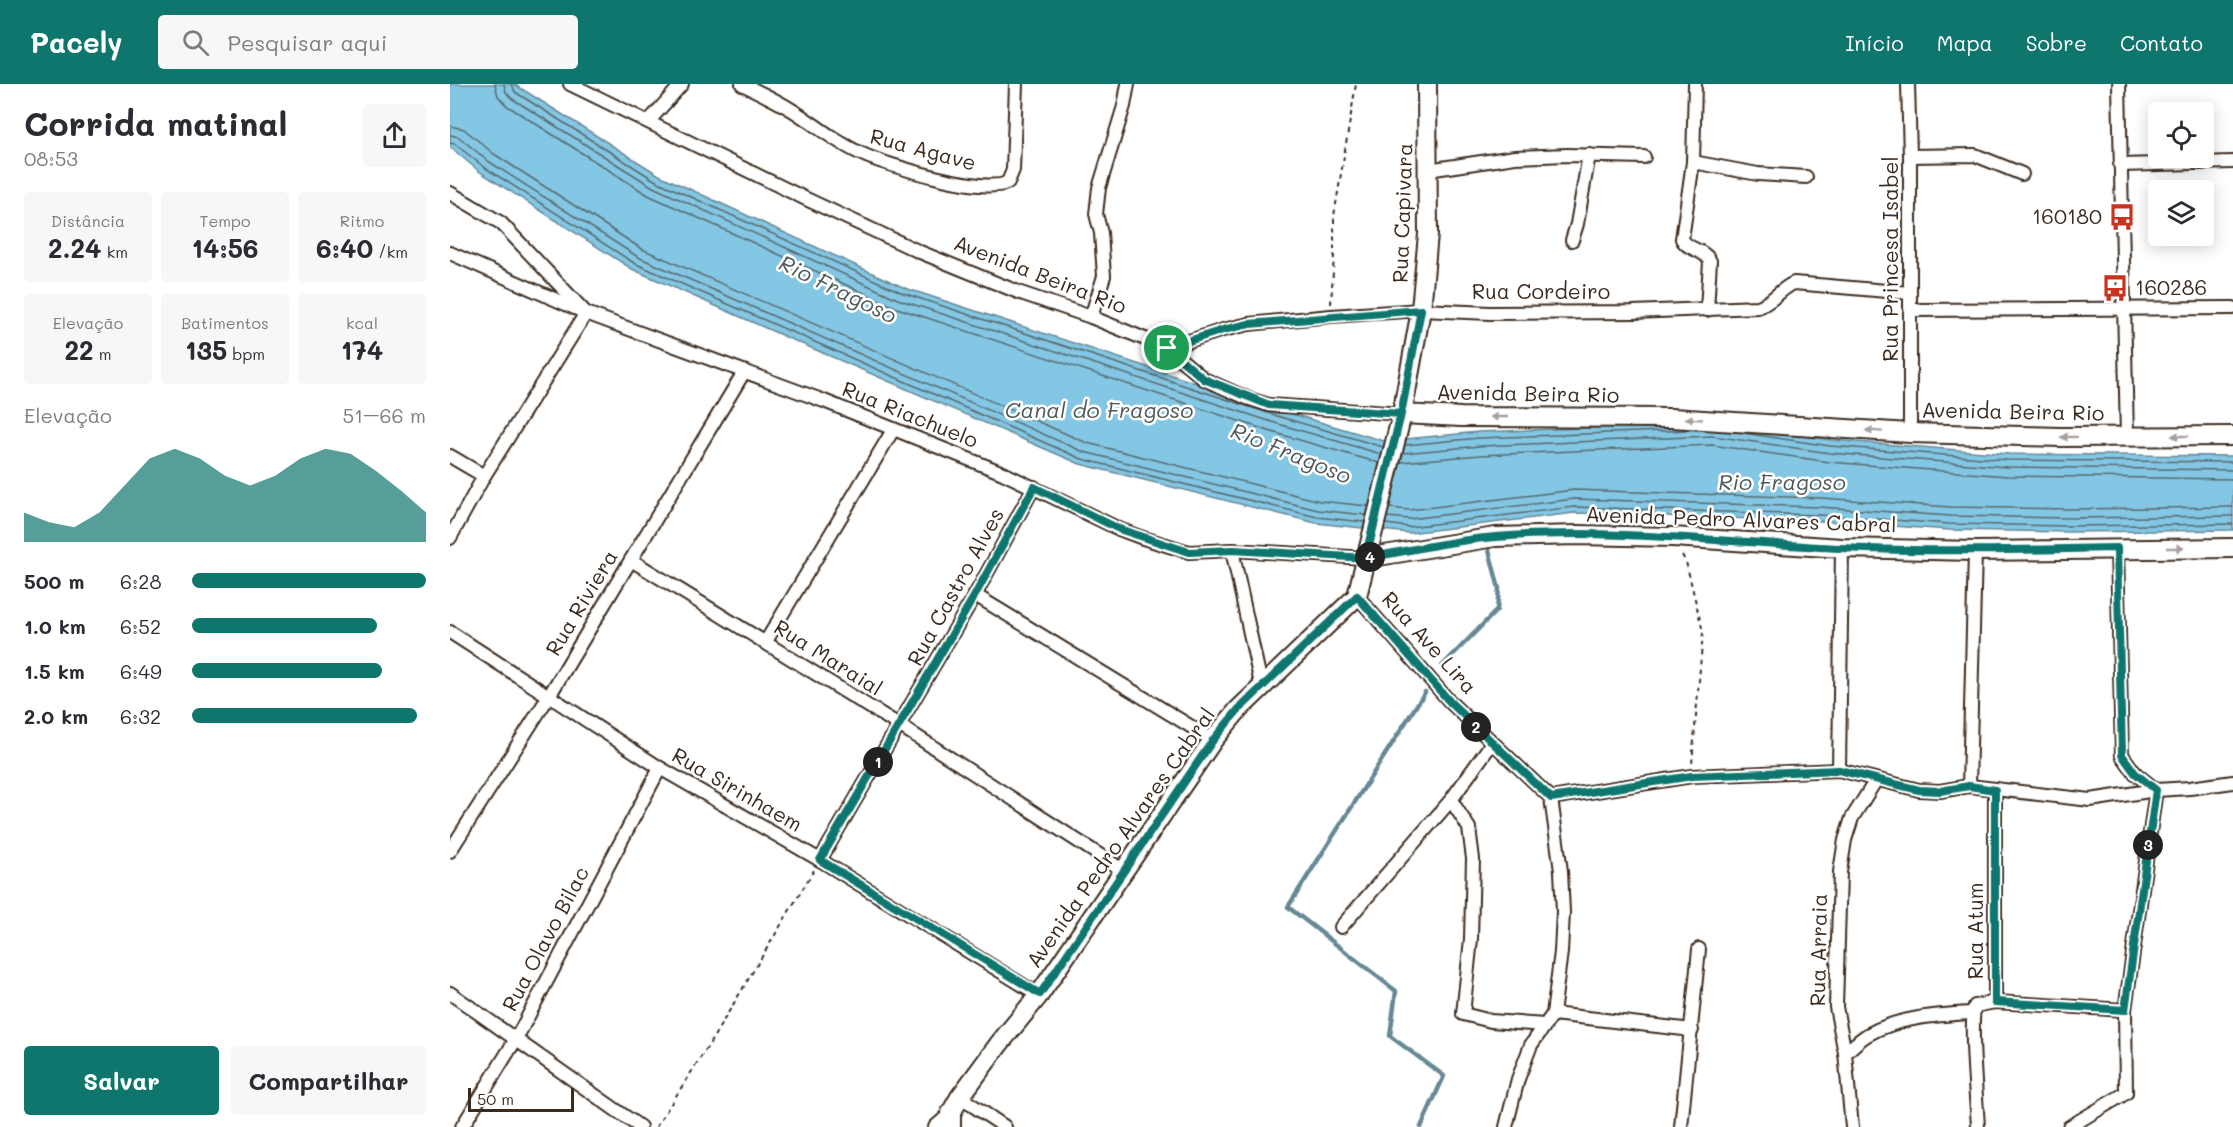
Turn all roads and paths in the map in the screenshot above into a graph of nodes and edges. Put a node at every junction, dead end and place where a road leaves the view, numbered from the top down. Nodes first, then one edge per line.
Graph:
1 (570, 84) edge
2 (682, 84) edge
3 (742, 84) edge
4 (1016, 84) edge
5 (1128, 84) edge
6 (1356, 84) edge
7 (1427, 84) edge
8 (1695, 84) edge
9 (1908, 84) edge
10 (2119, 84) edge
11 (649, 121) junction
12 (1589, 155) junction
13 (1910, 156) junction
14 (1644, 157) dead end
15 (1693, 162) junction
16 (2233, 162) edge
17 (2120, 165) junction
18 (1428, 170) junction
19 (2022, 174) dead end
20 (1806, 177) dead end
21 (450, 193) edge
22 (1572, 240) dead end
23 (450, 253) edge
24 (1910, 293) junction
25 (2124, 307) junction
26 (2233, 308) edge
27 (1707, 309) junction
28 (1421, 310) junction
29 (1911, 310) junction
30 (586, 313) junction
31 (1331, 316) junction
32 (1091, 317) junction
33 (1167, 348) junction
34 (744, 372) junction
35 (1401, 414) junction
36 (893, 430) junction
37 (1910, 433) junction
38 (2127, 436) junction
39 (2233, 436) edge
40 (450, 456) edge
41 (484, 476) junction
42 (1034, 487) junction
43 (1673, 537) junction
44 (450, 538) edge
45 (1842, 548) junction
46 (2117, 548) junction
47 (2233, 548) edge
48 (1233, 550) junction
49 (1975, 551) junction
50 (1367, 552) junction
51 (630, 560) junction
52 (975, 595) junction
53 (1357, 596) junction
54 (450, 632) edge
55 (765, 643) junction
56 (1262, 689) junction
57 (549, 696) junction
58 (899, 725) junction
59 (1213, 740) junction
60 (1492, 743) junction
61 (660, 768) junction
62 (1839, 770) junction
63 (1692, 776) junction
64 (1876, 780) junction
65 (2233, 782) edge
66 (1969, 786) junction
67 (1995, 790) junction
68 (2156, 790) junction
69 (1551, 798) junction
70 (1451, 800) junction
71 (450, 851) edge
72 (820, 860) junction
73 (1124, 871) junction
74 (1341, 927) dead end
75 (1699, 950) dead end
76 (450, 993) edge
77 (1040, 994) junction
78 (1995, 1002) junction
79 (2125, 1010) junction
80 (1973, 1013) junction
81 (1553, 1014) junction
82 (1545, 1025) junction
83 (1692, 1030) junction
84 (516, 1039) junction
85 (1845, 1053) junction
86 (954, 1112) edge
87 (462, 1127) edge
88 (640, 1127) edge
89 (656, 1127) edge
90 (935, 1127) edge
91 (1005, 1127) edge
92 (1506, 1127) edge
93 (1681, 1127) edge
94 (1852, 1127) edge
95 (1978, 1127) edge
96 (2069, 1127) edge

1 - 11 street, Avenida Beira Rio
2 - 11 street
3 - 4 street, Rua Agave
5 - 32 street
6 - 31 path
7 - 18 main road, Rua Capivara
8 - 15 street
9 - 13 street, Rua Princesa Isabel
10 - 17 street
11 - 32 street, Avenida Beira Rio
12 - 14 street
12 - 18 street
12 - 22 street
13 - 19 street
13 - 24 street, Rua Princesa Isabel
15 - 20 street
15 - 27 street
16 - 17 street
17 - 25 street
18 - 28 main road, Rua Capivara
21 - 30 street
23 - 30 street, Rua Riachuelo
24 - 27 street, Rua Cordeiro
24 - 29 street, Rua Princesa Isabel
25 - 26 street
25 - 29 street
25 - 38 street
27 - 28 street, Rua Cordeiro
28 - 31 street, Rua Cordeiro
28 - 35 main road, Rua Capivara
29 - 37 street, Rua Princesa Isabel
30 - 34 street, Rua Riachuelo
30 - 41 street
31 - 33 street, Rua Cordeiro
32 - 33 street, Avenida Beira Rio
33 - 35 street, Avenida Beira Rio
34 - 36 street, Rua Riachuelo
34 - 51 street, Rua Riviera
37 -> 35 main road, Avenida Beira Rio
35 - 50 main road, Rua Ave Lira
36 - 42 street, Rua Riachuelo
36 - 55 street
38 -> 37 main road, Avenida Beira Rio
39 -> 38 main road, Avenida Beira Rio
40 - 41 street
41 - 44 street
42 - 48 street, Rua Riachuelo
42 - 52 street, Rua Castro Alves
43 - 45 main road, Avenida Pedro Alvares Cabral
43 - 50 main road, Avenida Pedro Alvares Cabral
43 - 63 path
45 - 49 main road, Avenida Pedro Alvares Cabral
45 - 62 street
46 -> 47 main road, Avenida Pedro Alvares Cabral
46 - 49 main road, Avenida Pedro Alvares Cabral
46 - 68 street
48 - 50 street, Rua Riachuelo
48 - 56 street
49 - 66 street
50 - 53 main road, Rua Ave Lira
51 - 55 street, Rua Maraial
51 - 57 street, Rua Riviera
52 - 58 street, Rua Castro Alves
52 - 59 street
53 - 56 main road, Avenida Pedro Alvares Cabral
53 - 60 street, Rua Ave Lira
54 - 57 street, Rua Sirinhaem
55 - 58 street, Rua Maraial
56 - 59 main road, Avenida Pedro Alvares Cabral
57 - 61 street, Rua Sirinhaem
57 - 71 street, Rua Riviera
58 - 72 street, Rua Castro Alves
58 - 73 street, Rua Maraial
59 - 73 main road, Avenida Pedro Alvares Cabral
60 - 69 street, Rua Ave Lira
60 - 70 street
61 - 72 street, Rua Sirinhaem
61 - 84 street, Rua Olavo Bilac
62 - 63 street
62 - 64 street
63 - 69 street
64 - 66 street
64 - 85 street, Rua Arraia
65 - 68 street
66 - 67 street
67 - 68 street
67 - 78 street, Rua Atum
68 - 79 street
69 - 81 street
70 - 74 street
70 - 82 street
72 - 77 street, Rua Sirinhaem
72 - 89 path
73 - 77 main road, Avenida Pedro Alvares Cabral
75 - 83 street
76 - 84 street
77 - 86 main road, Avenida Pedro Alvares Cabral
78 - 79 street
78 - 80 street, Rua Atum
79 - 96 street
80 - 85 street
80 - 95 street
81 - 82 street
81 - 83 street
82 - 92 street
83 - 93 street
84 - 87 street, Rua Olavo Bilac
84 - 88 street
85 - 94 street, Rua Arraia
86 - 90 street
86 - 91 street

